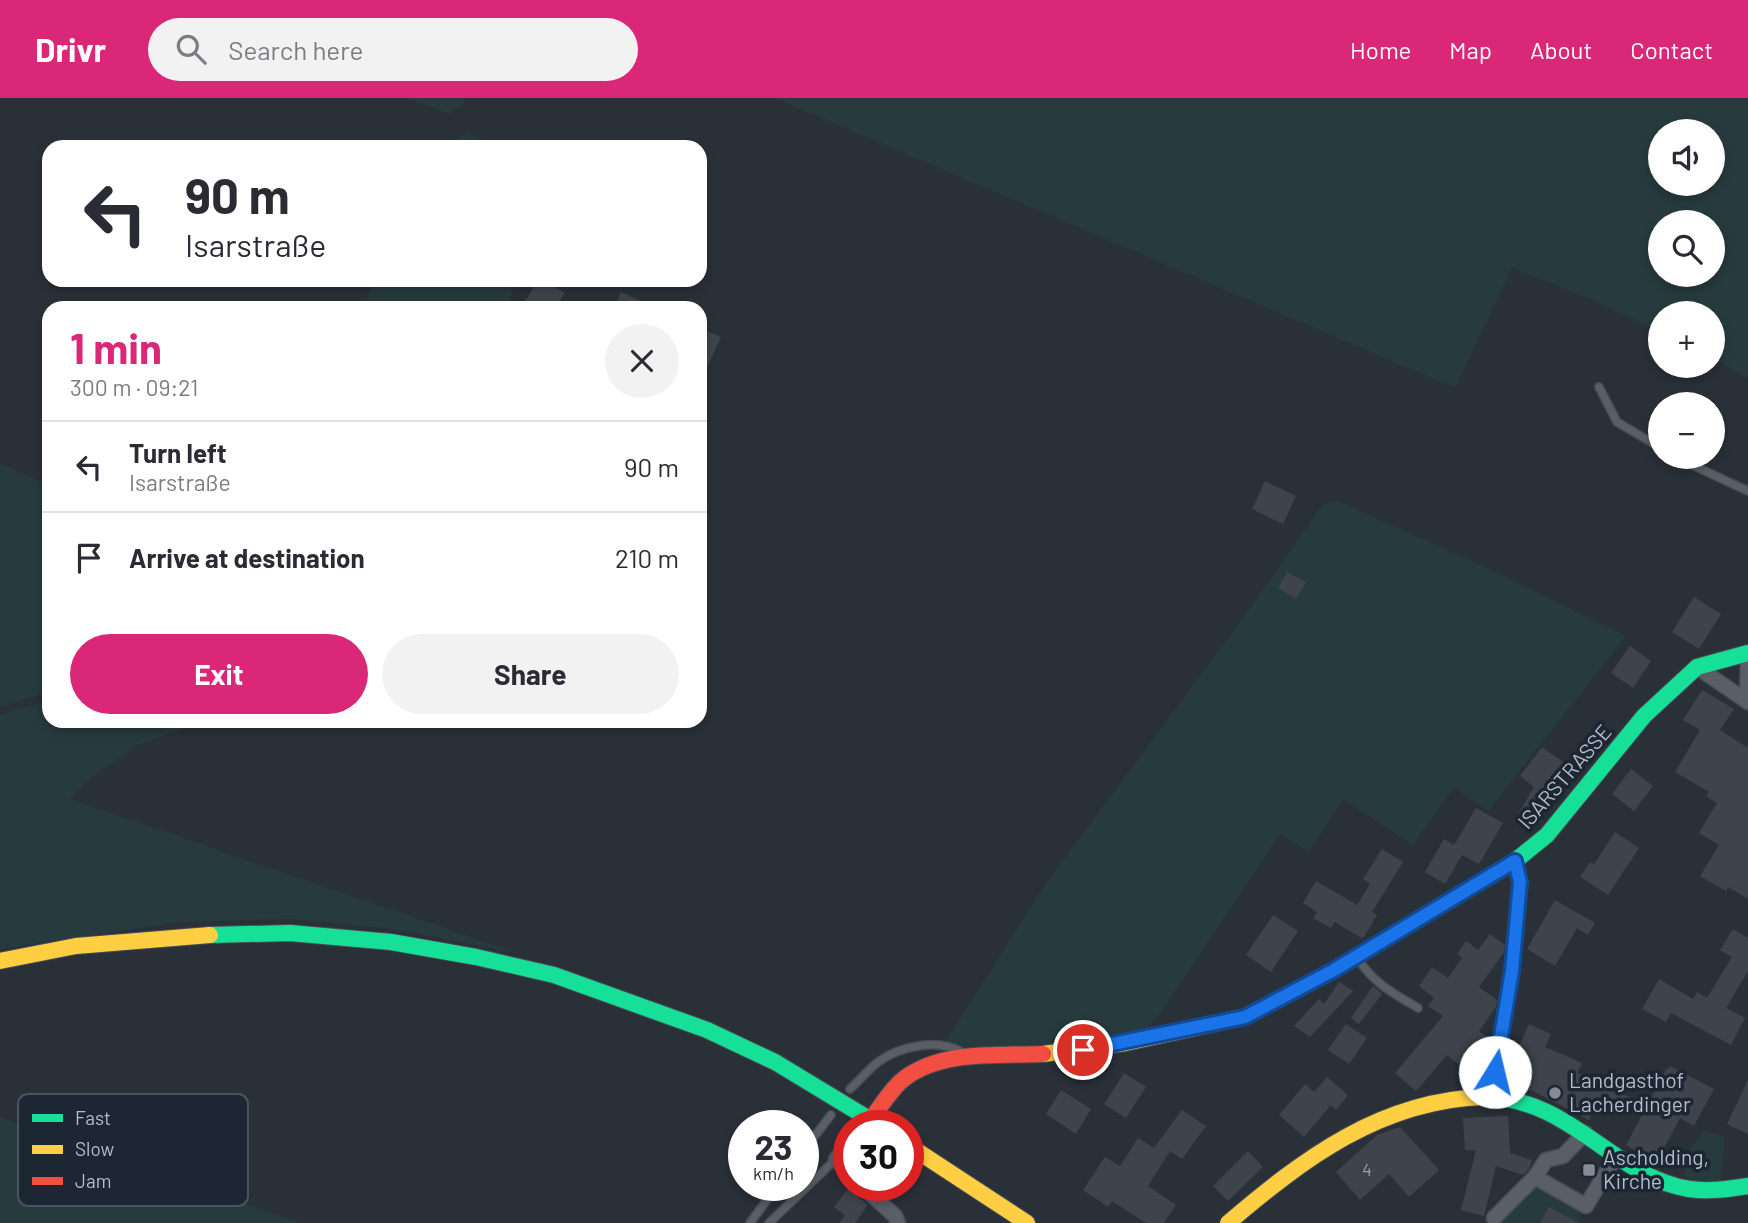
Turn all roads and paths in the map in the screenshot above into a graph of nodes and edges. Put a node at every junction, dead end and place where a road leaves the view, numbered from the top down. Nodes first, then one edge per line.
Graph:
1 (1599, 387) dead end
2 (1648, 440) edge
3 (1701, 469) edge
4 (1748, 491) edge
5 (1748, 653) edge
6 (1748, 664) edge
7 (1697, 667) junction
8 (1747, 701) edge
9 (1515, 861) junction
10 (1357, 956) junction
11 (0, 961) edge
12 (1418, 1008) dead end
13 (972, 1057) junction
14 (850, 1089) dead end
15 (1491, 1097) junction
16 (850, 1110) edge
17 (882, 1110) edge
18 (831, 1115) dead end
19 (819, 1130) edge
20 (1585, 1133) junction
21 (924, 1155) edge
22 (1616, 1156) junction
23 (833, 1162) edge
24 (1535, 1177) junction
25 (1748, 1186) edge
26 (766, 1201) edge
27 (879, 1201) edge
28 (1493, 1221) edge
29 (750, 1223) edge
30 (769, 1223) edge
31 (898, 1223) edge
32 (1027, 1223) edge
33 (1228, 1223) edge

1 - 2 lane
3 - 4 lane
5 - 7 main road, ISARSTRASSE
6 - 8 street
7 - 8 street
7 - 9 main road, ISARSTRASSE
9 - 10 main road, ISARSTRASSE
9 - 15 street
10 - 12 lane
10 - 13 main road, ISARSTRASSE
11 - 16 main road
13 - 14 lane, ISARSTRASSE
13 - 17 main road, ISARSTRASSE
15 - 20 main road
15 - 33 main road
18 - 19 lane
20 - 22 main road
20 - 24 street
21 - 32 main road
22 - 24 street
22 - 25 main road
23 - 30 lane
24 - 28 street
26 - 29 lane
27 - 31 street

